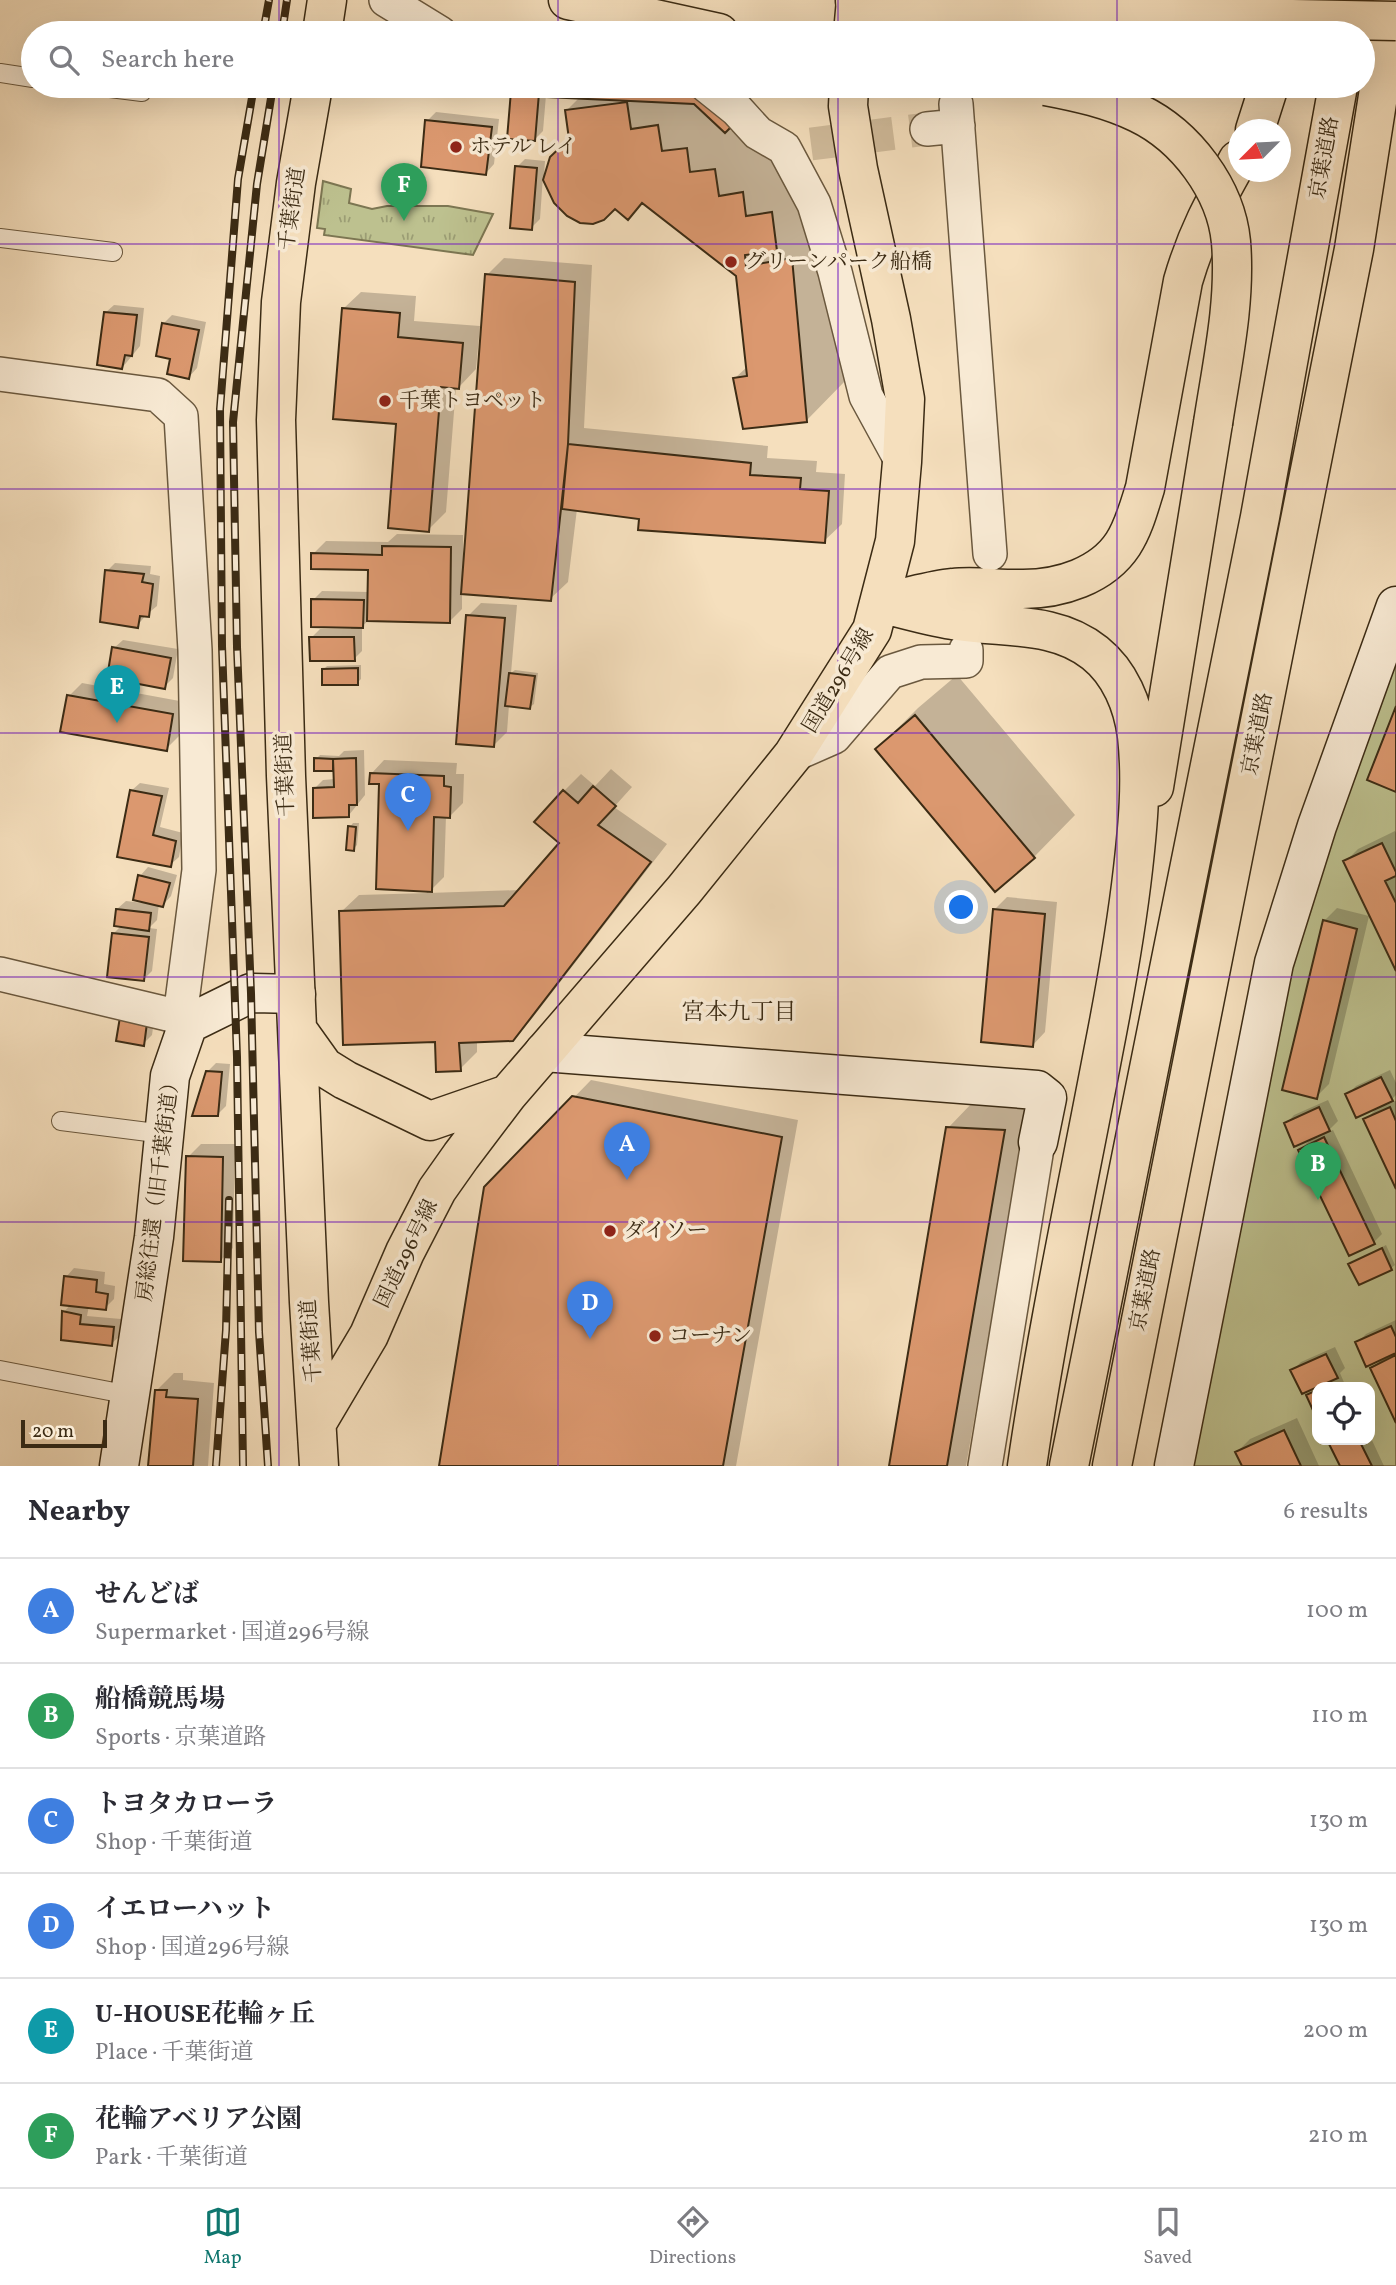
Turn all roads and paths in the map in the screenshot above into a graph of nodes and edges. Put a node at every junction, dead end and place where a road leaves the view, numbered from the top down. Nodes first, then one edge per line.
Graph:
1 (327, 0) edge
2 (386, 0) edge
3 (568, 0) edge
4 (1289, 0) edge
5 (1351, 0) edge
6 (1393, 0) edge
7 (853, 9) edge
8 (324, 21) edge
9 (420, 21) edge
10 (664, 21) edge
11 (1284, 21) edge
12 (1348, 21) edge
13 (1396, 21) edge
14 (1396, 58) edge
15 (0, 73) edge
16 (21, 76) edge
17 (311, 98) edge
18 (722, 98) edge
19 (848, 98) edge
20 (1100, 98) edge
21 (1265, 98) edge
22 (1336, 98) edge
23 (1258, 119) edge
24 (947, 120) dead end
25 (1228, 178) edge
26 (0, 238) edge
27 (1354, 249) junction
28 (113, 252) dead end
29 (0, 373) edge
30 (902, 461) junction
31 (990, 554) dead end
32 (880, 603) junction
33 (1396, 606) edge
34 (966, 650) dead end
35 (793, 755) junction
36 (1128, 912) junction
37 (0, 974) edge
38 (296, 994) junction
39 (184, 1020) junction
40 (299, 1032) junction
41 (544, 1052) junction
42 (508, 1094) junction
43 (61, 1121) dead end
44 (164, 1134) junction
45 (1038, 1142) joint
46 (0, 1370) edge
47 (130, 1395) junction
48 (317, 1421) junction
49 (119, 1466) edge
50 (319, 1466) edge
51 (985, 1466) edge
52 (1027, 1466) edge
53 (1069, 1466) edge
54 (1111, 1466) edge
55 (1174, 1466) edge

1 - 8 main road
2 - 9 street
3 - 10 main road
4 - 11 main road
5 - 12 main road
6 - 27 main road, 京葉道路
7 - 13 main road, bridge
14 - 27 main road
15 - 16 lane
17 - 38 main road, 千葉街道
18 - 30 street
19 - 30 main road, 国道296号線
20 - 36 main road, bridge
21 - 23 main road
22 - 53 main road, 京葉道路
24 - 31 street
25 - 32 main road
26 - 28 lane
27 - 54 main road, 京葉道路
29 - 39 street
30 - 32 main road, 国道296号線
32 - 35 main road, 国道296号線
32 - 36 main road
33 - 55 street
34 - 35 street
35 - 41 main road, 国道296号線
36 - 52 main road
37 - 39 street
38 - 39 street
38 - 40 main road, 千葉街道
39 - 44 street, 房総往還（旧千葉街道）
40 - 42 main road
40 - 48 main road, 千葉街道
41 - 42 main road, 国道296号線
41 - 45 street
42 - 48 main road, 国道296号線
43 - 44 lane
44 - 47 street, 房総往還（旧千葉街道）
45 - 51 street
46 - 47 lane
47 - 49 street, 房総往還（旧千葉街道）
48 - 50 main road, 千葉街道

